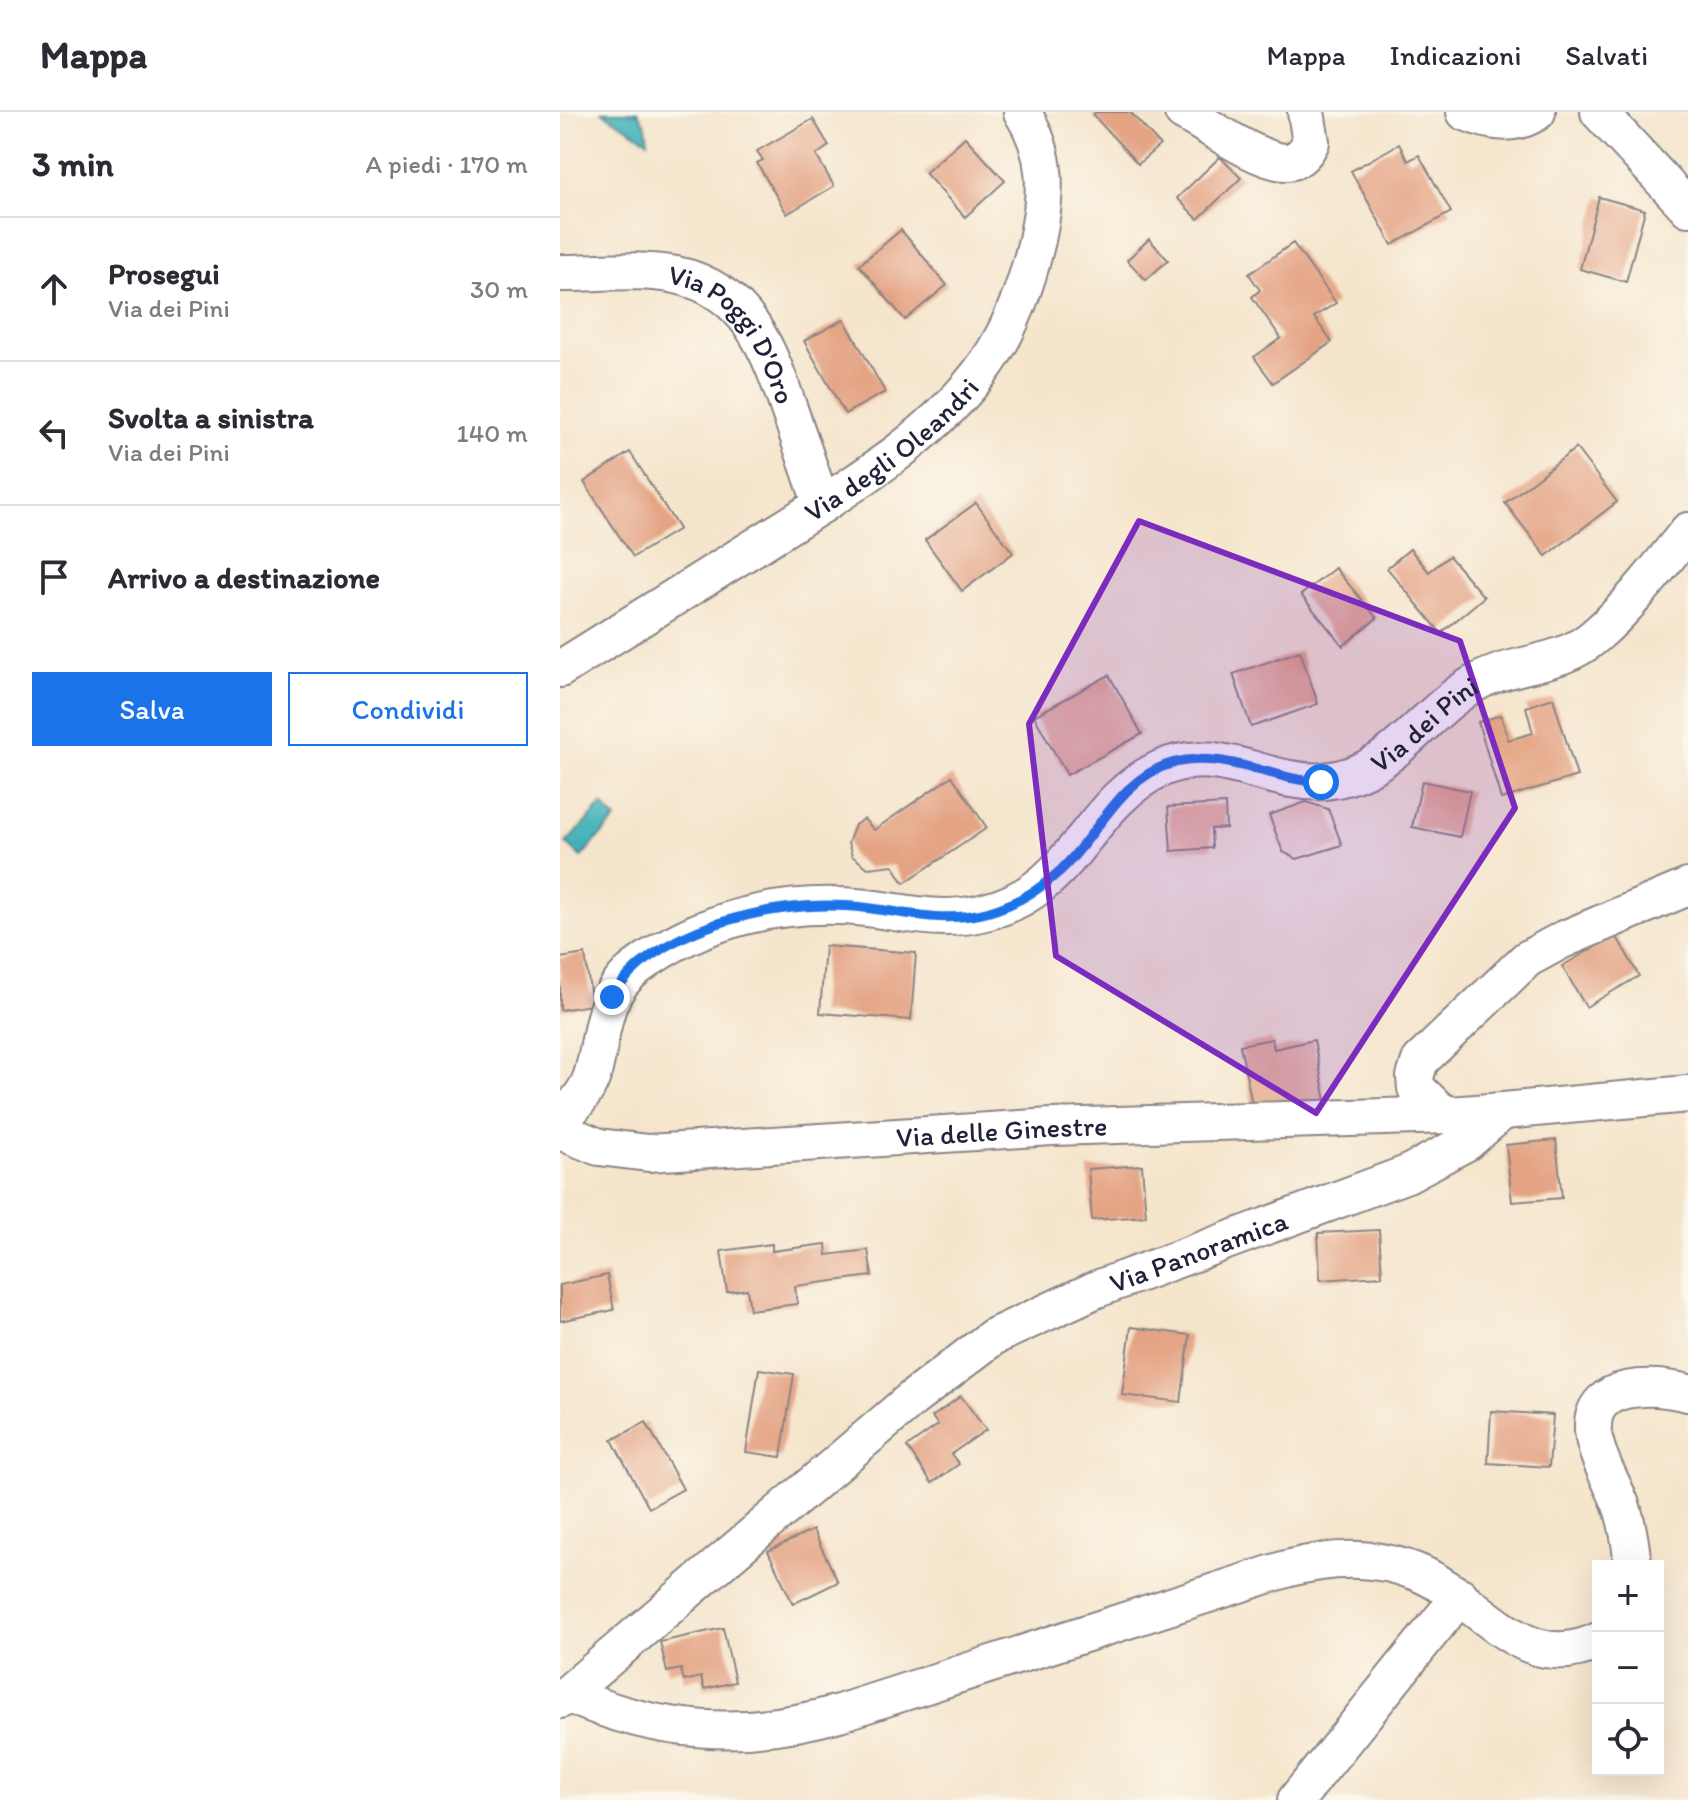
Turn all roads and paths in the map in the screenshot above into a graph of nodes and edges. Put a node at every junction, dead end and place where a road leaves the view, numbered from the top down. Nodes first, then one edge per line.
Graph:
1 (1022, 112) edge
2 (1183, 112) edge
3 (1306, 112) edge
4 (1465, 112) edge
5 (1537, 112) edge
6 (1599, 112) edge
7 (1688, 208) edge
8 (560, 273) edge
9 (822, 505) junction
10 (1688, 531) edge
11 (560, 669) edge
12 (1688, 887) edge
13 (1688, 1094) edge
14 (1503, 1111) junction
15 (1449, 1115) junction
16 (560, 1121) edge
17 (560, 1131) edge
18 (1688, 1393) edge
19 (1632, 1560) edge
20 (1460, 1596) junction
21 (1592, 1643) edge
22 (563, 1697) edge
23 (1296, 1800) edge

1 - 9 street, Via degli Oleandri
2 - 3 street
4 - 5 street
6 - 7 street
8 - 9 street, Via Poggi D'Oro
9 - 11 street, Via degli Oleandri
10 - 16 street, Via dei Pini
12 - 15 street
13 - 14 street
14 - 15 street
14 - 22 street, Via Panoramica
15 - 17 street, Via delle Ginestre
18 - 19 street
20 - 21 street
20 - 22 street
20 - 23 street

